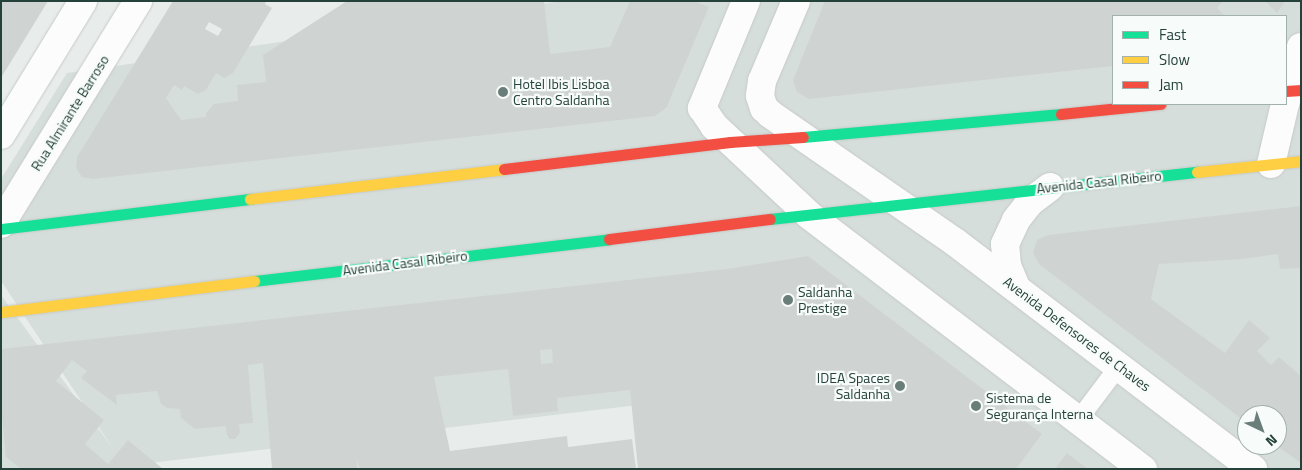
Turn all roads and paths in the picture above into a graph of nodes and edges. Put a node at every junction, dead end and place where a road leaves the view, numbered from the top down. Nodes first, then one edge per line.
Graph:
1 (84, 1) edge
2 (138, 1) edge
3 (746, 1) edge
4 (796, 1) edge
5 (1301, 47) edge
6 (1289, 96) edge
7 (1149, 105) edge
8 (1287, 105) edge
9 (1, 135) edge
10 (805, 137) junction
11 (730, 142) junction
12 (1301, 161) edge
13 (1271, 164) junction
14 (1050, 187) junction
15 (898, 204) junction
16 (809, 215) junction
17 (1, 224) edge
18 (1, 229) edge
19 (1016, 287) junction
20 (1, 312) edge
21 (1119, 366) junction
22 (1079, 419) junction
23 (1233, 460) edge
24 (1143, 469) edge
25 (1253, 469) edge

1 - 9 street
2 - 17 street, Rua Almirante Barroso
3 - 11 street
4 - 10 street
5 - 6 street
7 - 10 street
8 - 13 street
10 - 11 street
10 - 15 street
11 - 16 street
11 - 18 street
12 - 13 street, Avenida Casal Ribeiro
13 - 14 street, Avenida Casal Ribeiro
14 - 15 street, Avenida Casal Ribeiro
14 - 19 street
15 - 16 street, Avenida Casal Ribeiro
15 - 19 street, Avenida Defensores de Chaves
16 - 20 street, Avenida Casal Ribeiro
16 - 22 street
19 - 21 street, Avenida Defensores de Chaves
21 - 22 lane
21 - 23 street, Avenida Defensores de Chaves
22 - 24 street
23 - 25 street, Avenida Defensores de Chaves

